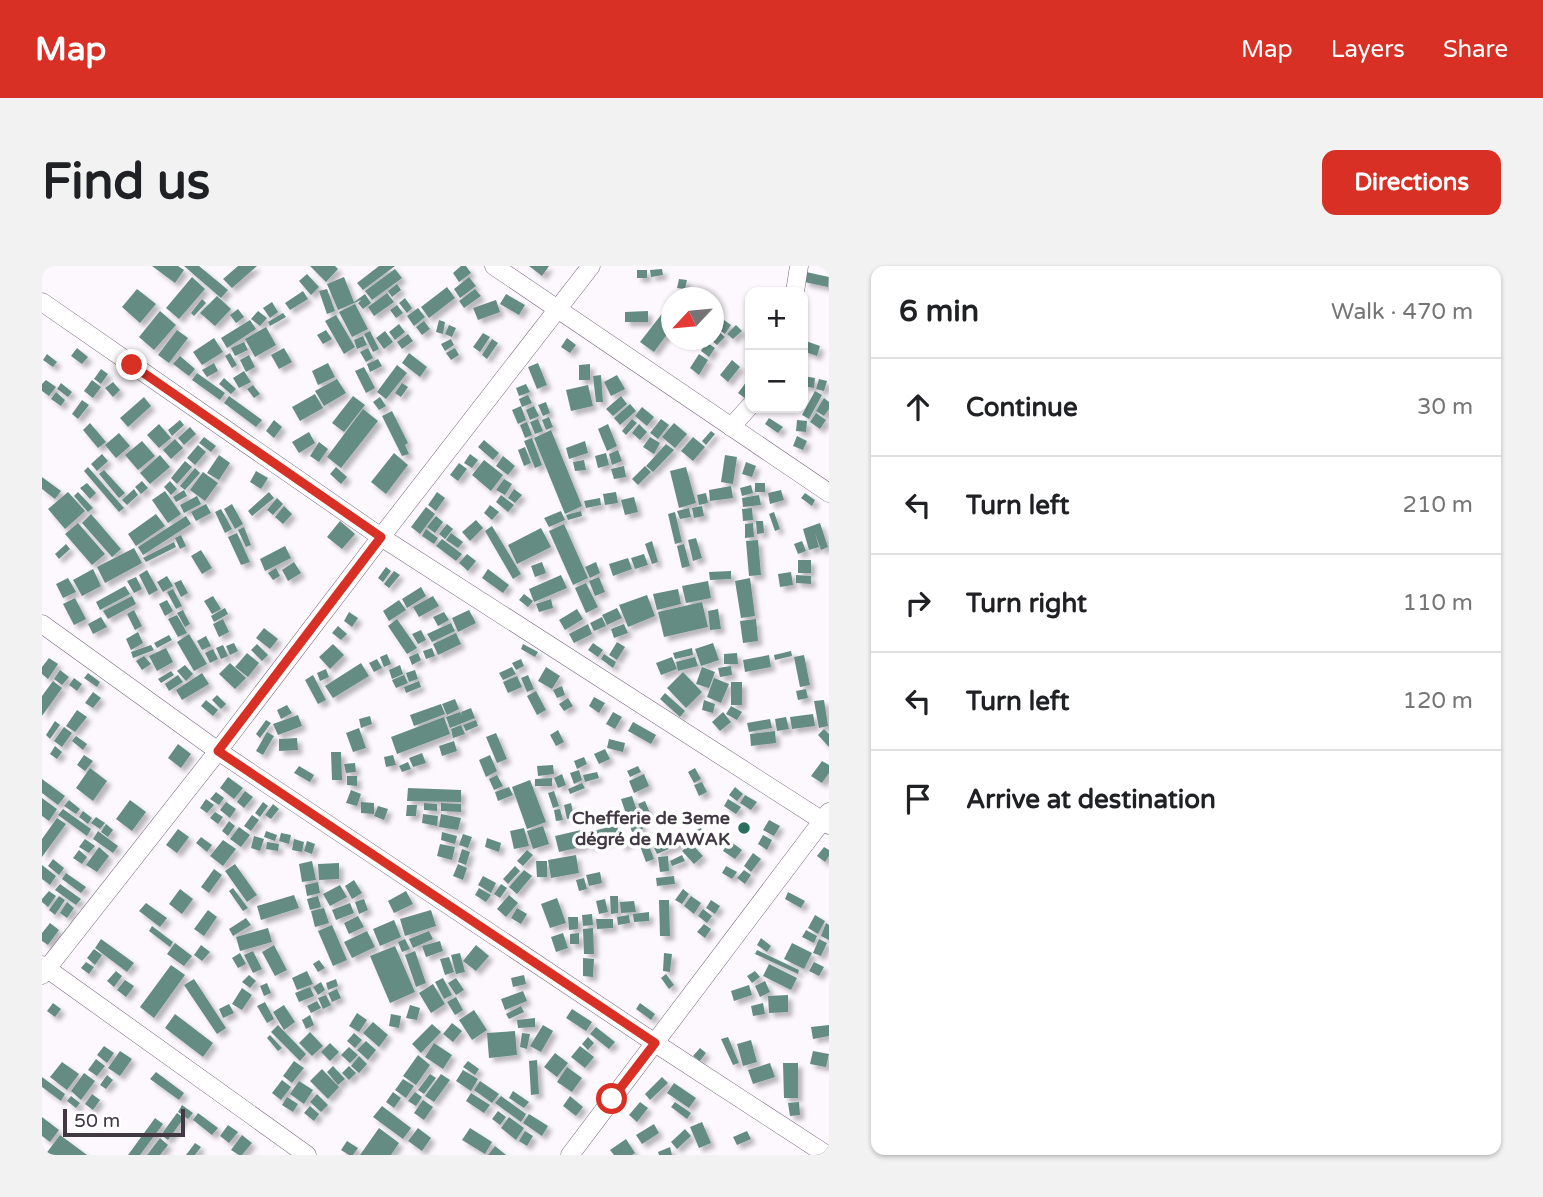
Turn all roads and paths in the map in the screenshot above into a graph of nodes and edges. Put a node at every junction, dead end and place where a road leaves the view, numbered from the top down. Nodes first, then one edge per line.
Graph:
1 (494, 266) edge
2 (591, 266) edge
3 (799, 266) edge
4 (796, 287) edge
5 (42, 302) edge
6 (558, 309) junction
7 (745, 411) edge
8 (731, 426) junction
9 (829, 493) edge
10 (381, 537) junction
11 (42, 624) edge
12 (218, 751) junction
13 (827, 819) edge
14 (43, 970) edge
15 (655, 1043) junction
16 (307, 1155) edge
17 (570, 1155) edge
18 (827, 1155) edge

1 - 6 street
2 - 6 street
3 - 4 street
5 - 10 street
6 - 8 street
6 - 10 street
7 - 8 street
8 - 9 street
10 - 12 street
10 - 13 street
11 - 12 street
12 - 14 street
12 - 15 street
13 - 15 street
14 - 16 street
15 - 17 street
15 - 18 street

